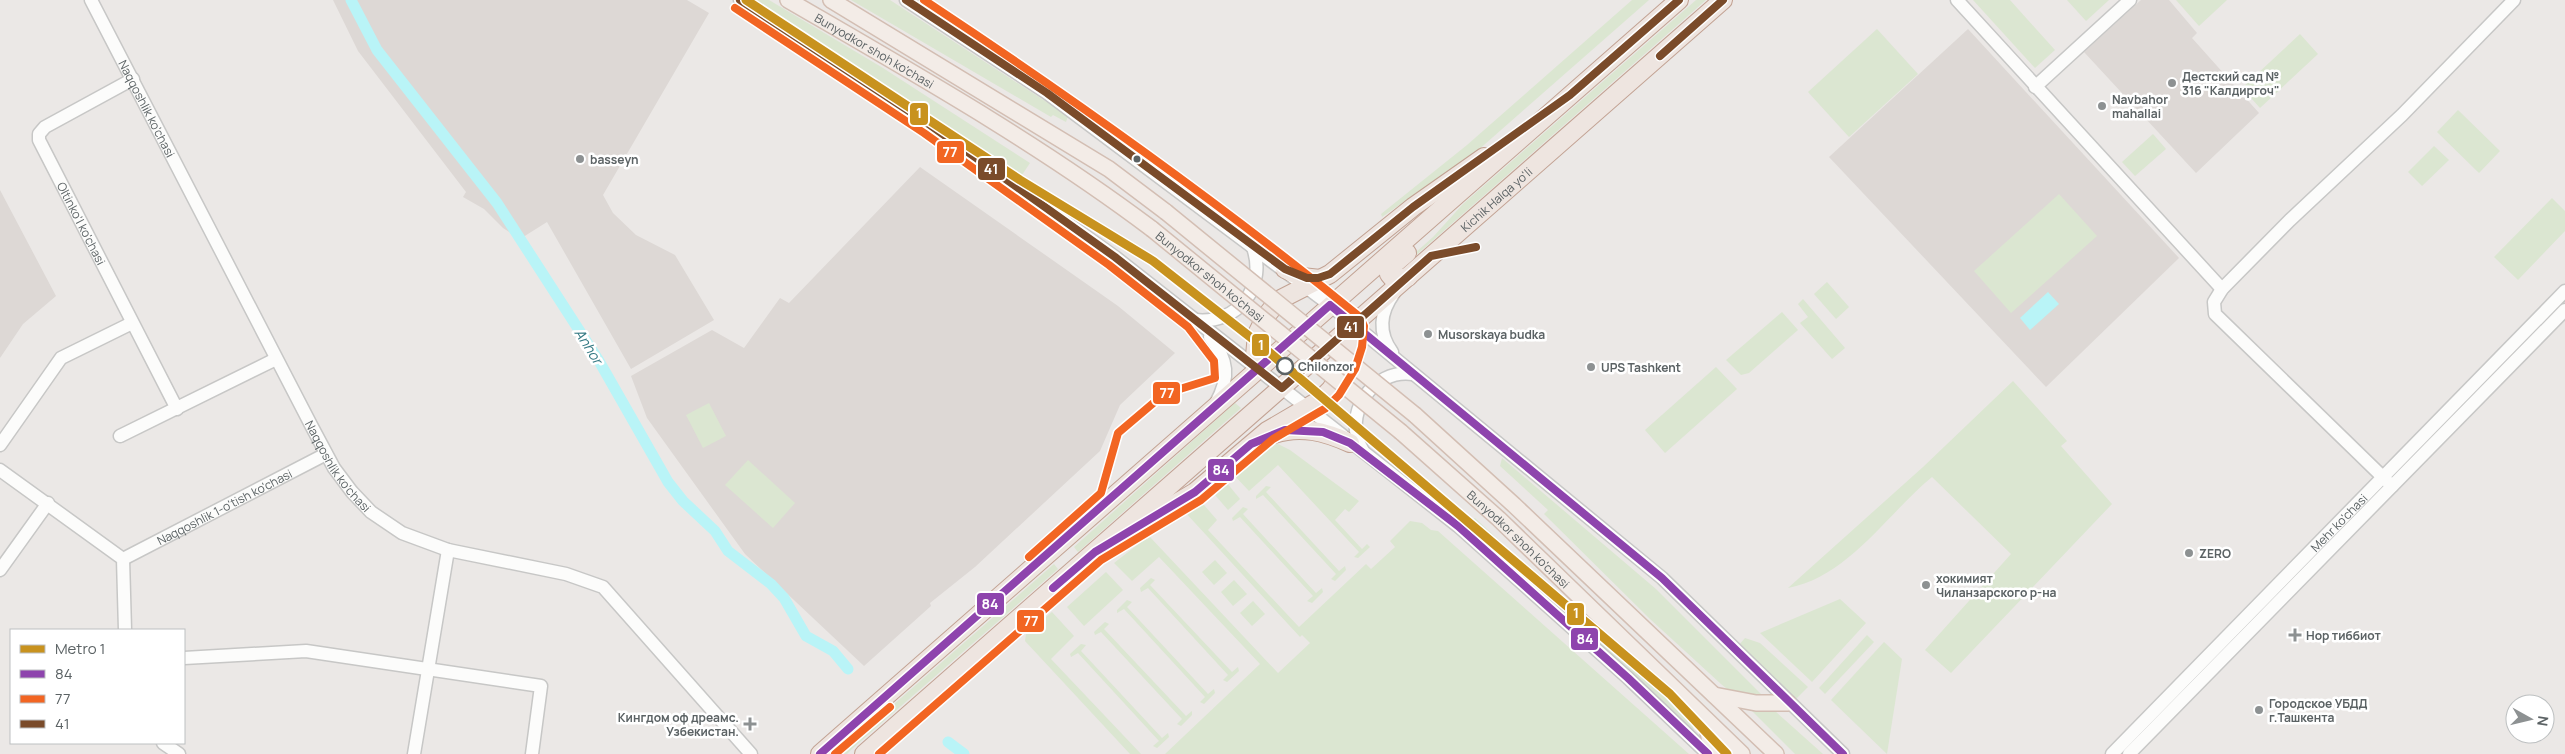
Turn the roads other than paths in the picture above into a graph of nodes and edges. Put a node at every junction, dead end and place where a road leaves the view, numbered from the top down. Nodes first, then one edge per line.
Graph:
1 (91, 0) edge
2 (740, 0) edge
3 (788, 0) edge
4 (831, 0) edge
5 (906, 0) edge
6 (1678, 0) edge
7 (1724, 0) edge
8 (1957, 0) edge
9 (2130, 0) edge
10 (2514, 0) edge
11 (133, 79) junction
12 (2035, 87) junction
13 (1570, 95) junction
14 (1461, 191) junction
15 (1252, 245) junction
16 (1285, 269) joint
17 (1408, 277) junction
18 (1313, 282) junction
19 (2222, 289) junction
20 (2565, 291) edge
21 (1330, 305) junction
22 (2565, 310) edge
23 (1196, 320) junction
24 (132, 323) junction
25 (1354, 325) junction
26 (276, 359) junction
27 (1258, 369) junction
28 (1409, 371) junction
29 (1282, 388) junction
30 (2469, 399) junction
31 (177, 409) junction
32 (1308, 409) junction
33 (1211, 410) junction
34 (120, 436) dead end
35 (1350, 443) junction
36 (1251, 444) junction
37 (0, 445) edge
38 (326, 454) junction
39 (1364, 454) junction
40 (0, 470) edge
41 (2383, 486) junction
42 (48, 503) junction
43 (448, 550) junction
44 (1095, 552) junction
45 (1046, 555) junction
46 (123, 559) junction
47 (0, 570) edge
48 (1065, 578) junction
49 (125, 629) edge
50 (2233, 640) junction
51 (185, 658) edge
52 (427, 669) junction
53 (1714, 695) junction
54 (1788, 702) junction
55 (1705, 719) junction
56 (164, 744) edge
57 (179, 754) edge
58 (414, 754) edge
59 (532, 754) edge
60 (751, 754) edge
61 (820, 754) edge
62 (864, 754) edge
63 (1708, 754) edge
64 (1713, 754) edge
65 (1742, 754) edge
66 (1776, 754) edge
67 (1843, 754) edge
68 (2112, 754) edge
69 (2129, 754) edge

1 - 11 street, Naqqoshlik ko'chasi
2 - 23 street
3 - 55 main road, Bunyodkor shoh ko'chasi, bridge
4 - 53 main road, Bunyodkor shoh ko'chasi, bridge
5 - 15 street
6 - 13 highway
7 - 17 highway, Kichik Halqa yo'li
8 - 12 street
9 - 12 street
10 - 19 street
11 - 24 street, Oltinko'l ko'chasi
11 - 26 street, Naqqoshlik ko'chasi
12 - 19 street
13 - 14 highway
13 - 18 highway
14 - 17 highway
14 - 21 highway
15 - 16 street
15 - 23 street
16 - 18 highway
17 - 25 highway, Kichik Halqa yo'li
17 - 28 street
18 - 21 street
18 - 27 highway
19 - 41 street
20 - 30 street, Mehr ko'chasi
21 - 25 street
21 - 27 highway
22 - 30 street, Mehr ko'chasi
23 - 27 street
23 - 33 street
24 - 31 street, Oltinko'l ko'chasi
24 - 37 street
25 - 28 street
25 - 29 highway, Kichik Halqa yo'li
25 - 32 highway
26 - 31 street
26 - 38 street, Naqqoshlik ko'chasi
27 - 29 street
27 - 33 highway
28 - 39 street
28 - 54 street
29 - 32 street
29 - 44 highway, Kichik Halqa yo'li
30 - 41 street, Mehr ko'chasi
31 - 34 street
32 - 35 street
32 - 36 highway
33 - 45 highway
35 - 36 highway
35 - 39 street
36 - 44 highway
38 - 43 street, Naqqoshlik ko'chasi
38 - 46 street, Naqqoshlik 1-o'tish ko'chasi
39 - 63 street
40 - 42 street
41 - 50 street, Mehr ko'chasi
42 - 46 street
42 - 47 street
43 - 52 street
43 - 60 street, Naqqoshlik ko'chasi
44 - 48 highway, Kichik Halqa yo'li
45 - 48 highway
45 - 61 highway
46 - 49 street
48 - 62 highway, Kichik Halqa yo'li
50 - 68 street, Mehr ko'chasi
50 - 69 street, Mehr ko'chasi
51 - 52 street
52 - 58 street
52 - 59 street
53 - 54 main road
53 - 66 main road, Bunyodkor shoh ko'chasi
54 - 67 street
55 - 64 main road
55 - 65 main road, Bunyodkor shoh ko'chasi
56 - 57 street

